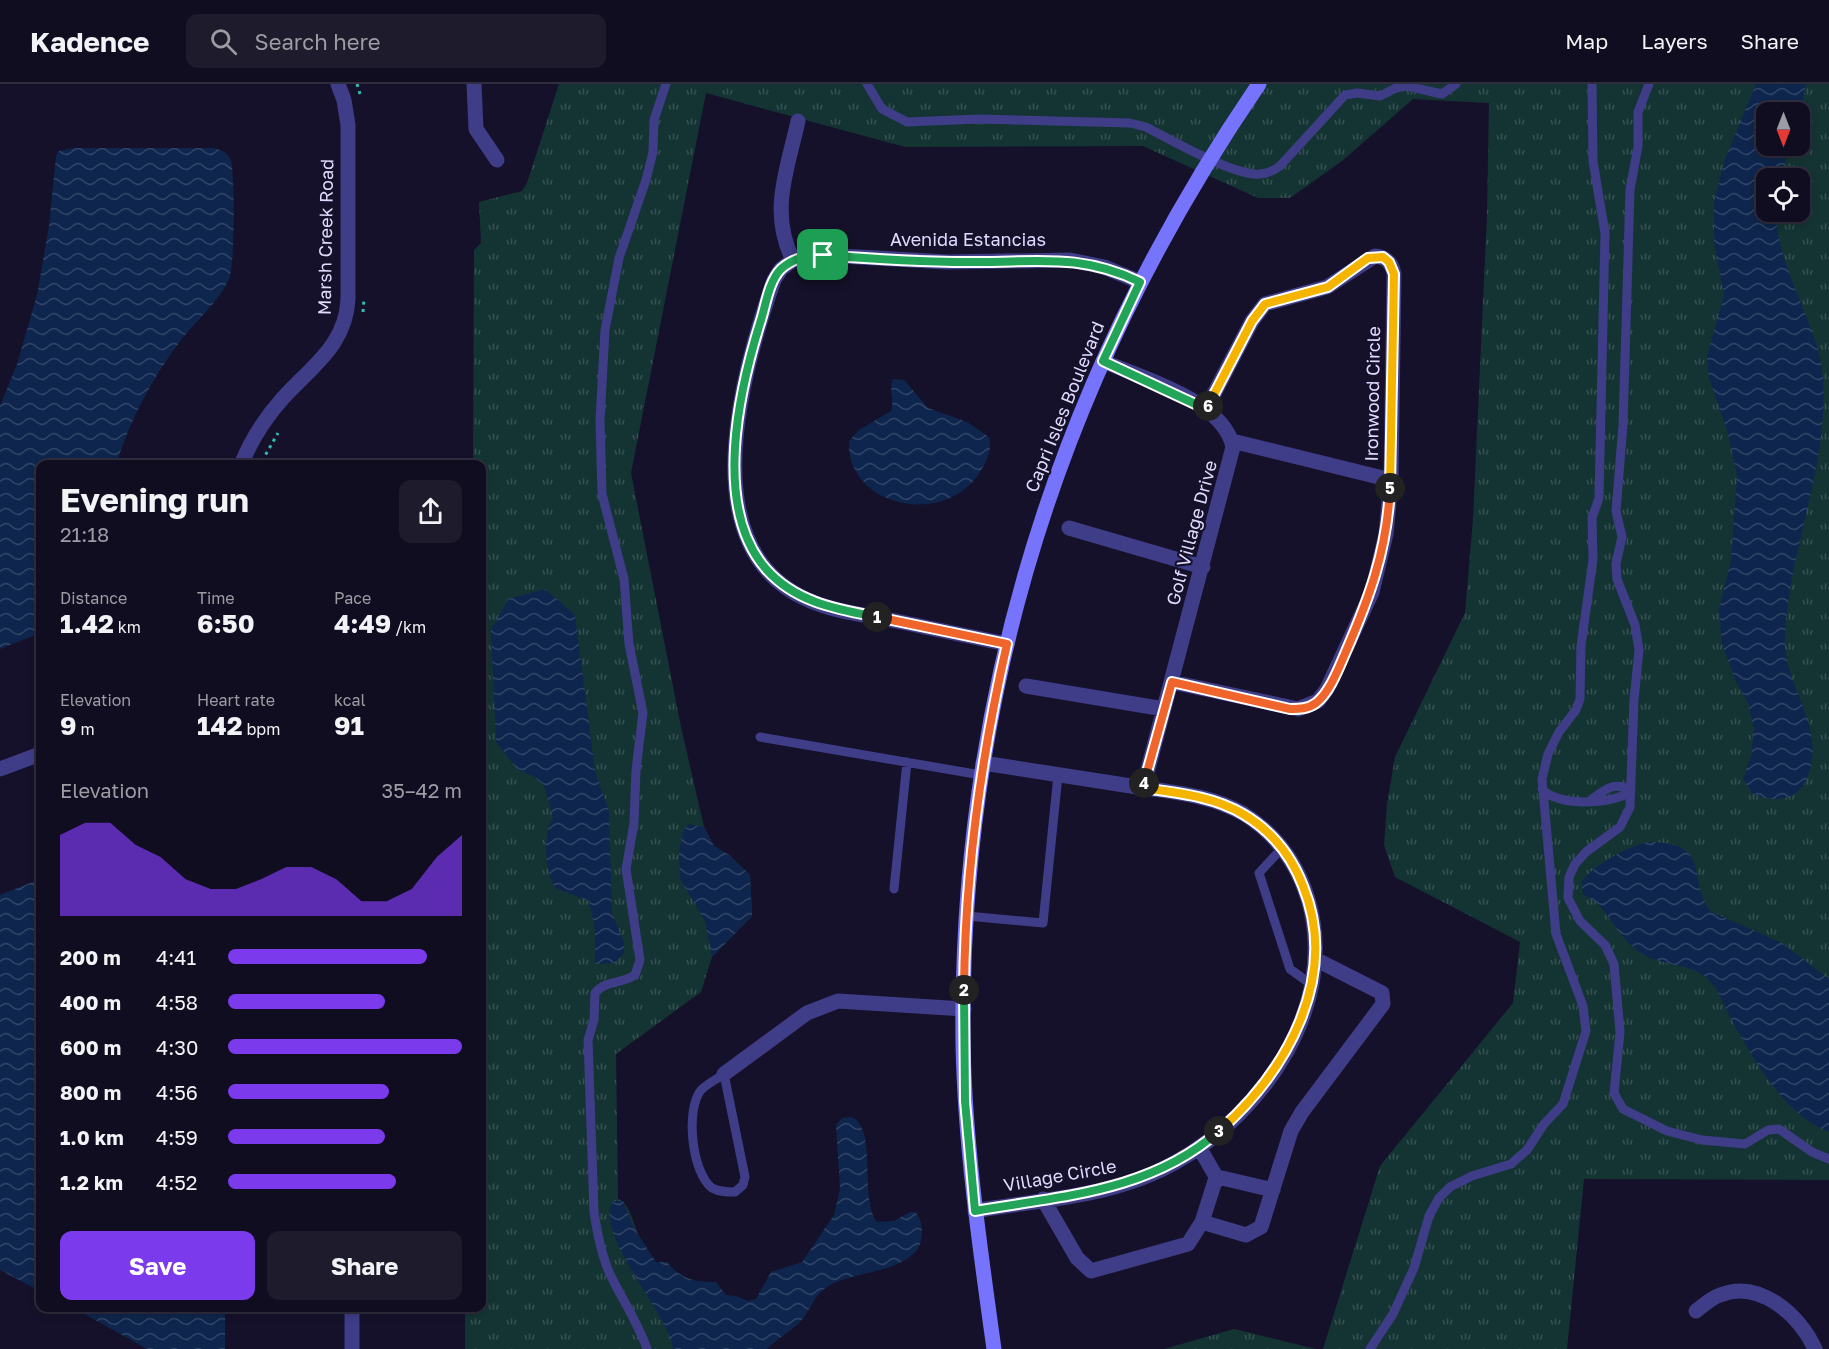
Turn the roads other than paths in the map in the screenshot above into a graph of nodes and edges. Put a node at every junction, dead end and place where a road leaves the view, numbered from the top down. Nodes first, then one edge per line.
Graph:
1 (338, 84) edge
2 (474, 84) edge
3 (666, 84) edge
4 (867, 84) edge
5 (1260, 84) edge
6 (1456, 84) edge
7 (1592, 84) edge
8 (1649, 84) edge
9 (798, 122) dead end
10 (1211, 158) junction
11 (497, 160) dead end
12 (793, 260) junction
13 (1140, 282) junction
14 (1103, 361) junction
15 (1206, 409) junction
16 (1232, 441) junction
17 (244, 460) edge
18 (1391, 480) junction
19 (1069, 528) dead end
20 (1203, 567) junction
21 (1007, 644) junction
22 (1172, 682) junction
23 (1026, 686) dead end
24 (1164, 709) junction
25 (760, 737) dead end
26 (36, 756) edge
27 (907, 762) junction
28 (0, 769) edge
29 (982, 769) junction
30 (1058, 775) junction
31 (1143, 788) junction
32 (1542, 789) junction
33 (1630, 791) junction
34 (1591, 800) junction
35 (1282, 848) junction
36 (894, 889) dead end
37 (967, 916) junction
38 (1315, 958) junction
39 (1312, 985) junction
40 (964, 1009) junction
41 (724, 1074) junction
42 (1199, 1147) junction
43 (1829, 1159) edge
44 (1218, 1180) junction
45 (1273, 1190) junction
46 (1043, 1199) junction
47 (975, 1211) junction
48 (1202, 1221) junction
49 (1696, 1311) dead end
50 (352, 1312) edge
51 (352, 1349) edge
52 (646, 1349) edge
53 (994, 1349) edge
54 (1370, 1349) edge
55 (1815, 1349) edge

1 - 17 street, Marsh Creek Road
2 - 11 street
3 - 52 lane
4 - 10 lane
5 - 10 street, Capri Isles Boulevard
6 - 10 lane
7 - 32 lane
8 - 33 lane
9 - 12 street
10 - 13 street, Capri Isles Boulevard
12 - 13 street, Avenida Estancias
12 - 21 street
13 - 14 street, Capri Isles Boulevard
14 - 15 street, Golf Village Drive
14 - 21 street, Capri Isles Boulevard
15 - 16 street, Golf Village Drive
15 - 18 street, Ironwood Circle
16 - 18 street
16 - 20 street, Golf Village Drive
18 - 22 street, Ironwood Circle
19 - 20 street
20 - 22 street, Golf Village Drive
21 - 29 street, Capri Isles Boulevard
22 - 24 street
23 - 24 street
24 - 31 street
25 - 27 lane
26 - 28 street
27 - 29 lane
27 - 36 lane
29 - 30 street, Village Circle
29 - 37 street, Capri Isles Boulevard
30 - 31 street, Village Circle
30 - 37 lane
31 - 35 street, Village Circle
32 - 34 lane
32 - 54 lane
33 - 34 lane
33 - 34 lane
33 - 43 lane
35 - 38 street, Village Circle
35 - 39 lane
37 - 40 street, Capri Isles Boulevard
38 - 39 street, Village Circle
38 - 45 street
39 - 42 street, Village Circle
40 - 41 street
40 - 47 street, Capri Isles Boulevard
41 - 41 lane
42 - 44 street
42 - 46 street, Village Circle
44 - 45 street
44 - 48 street
45 - 48 street
46 - 47 street, Village Circle
46 - 48 street
47 - 53 street, Capri Isles Boulevard
49 - 55 street
50 - 51 street

